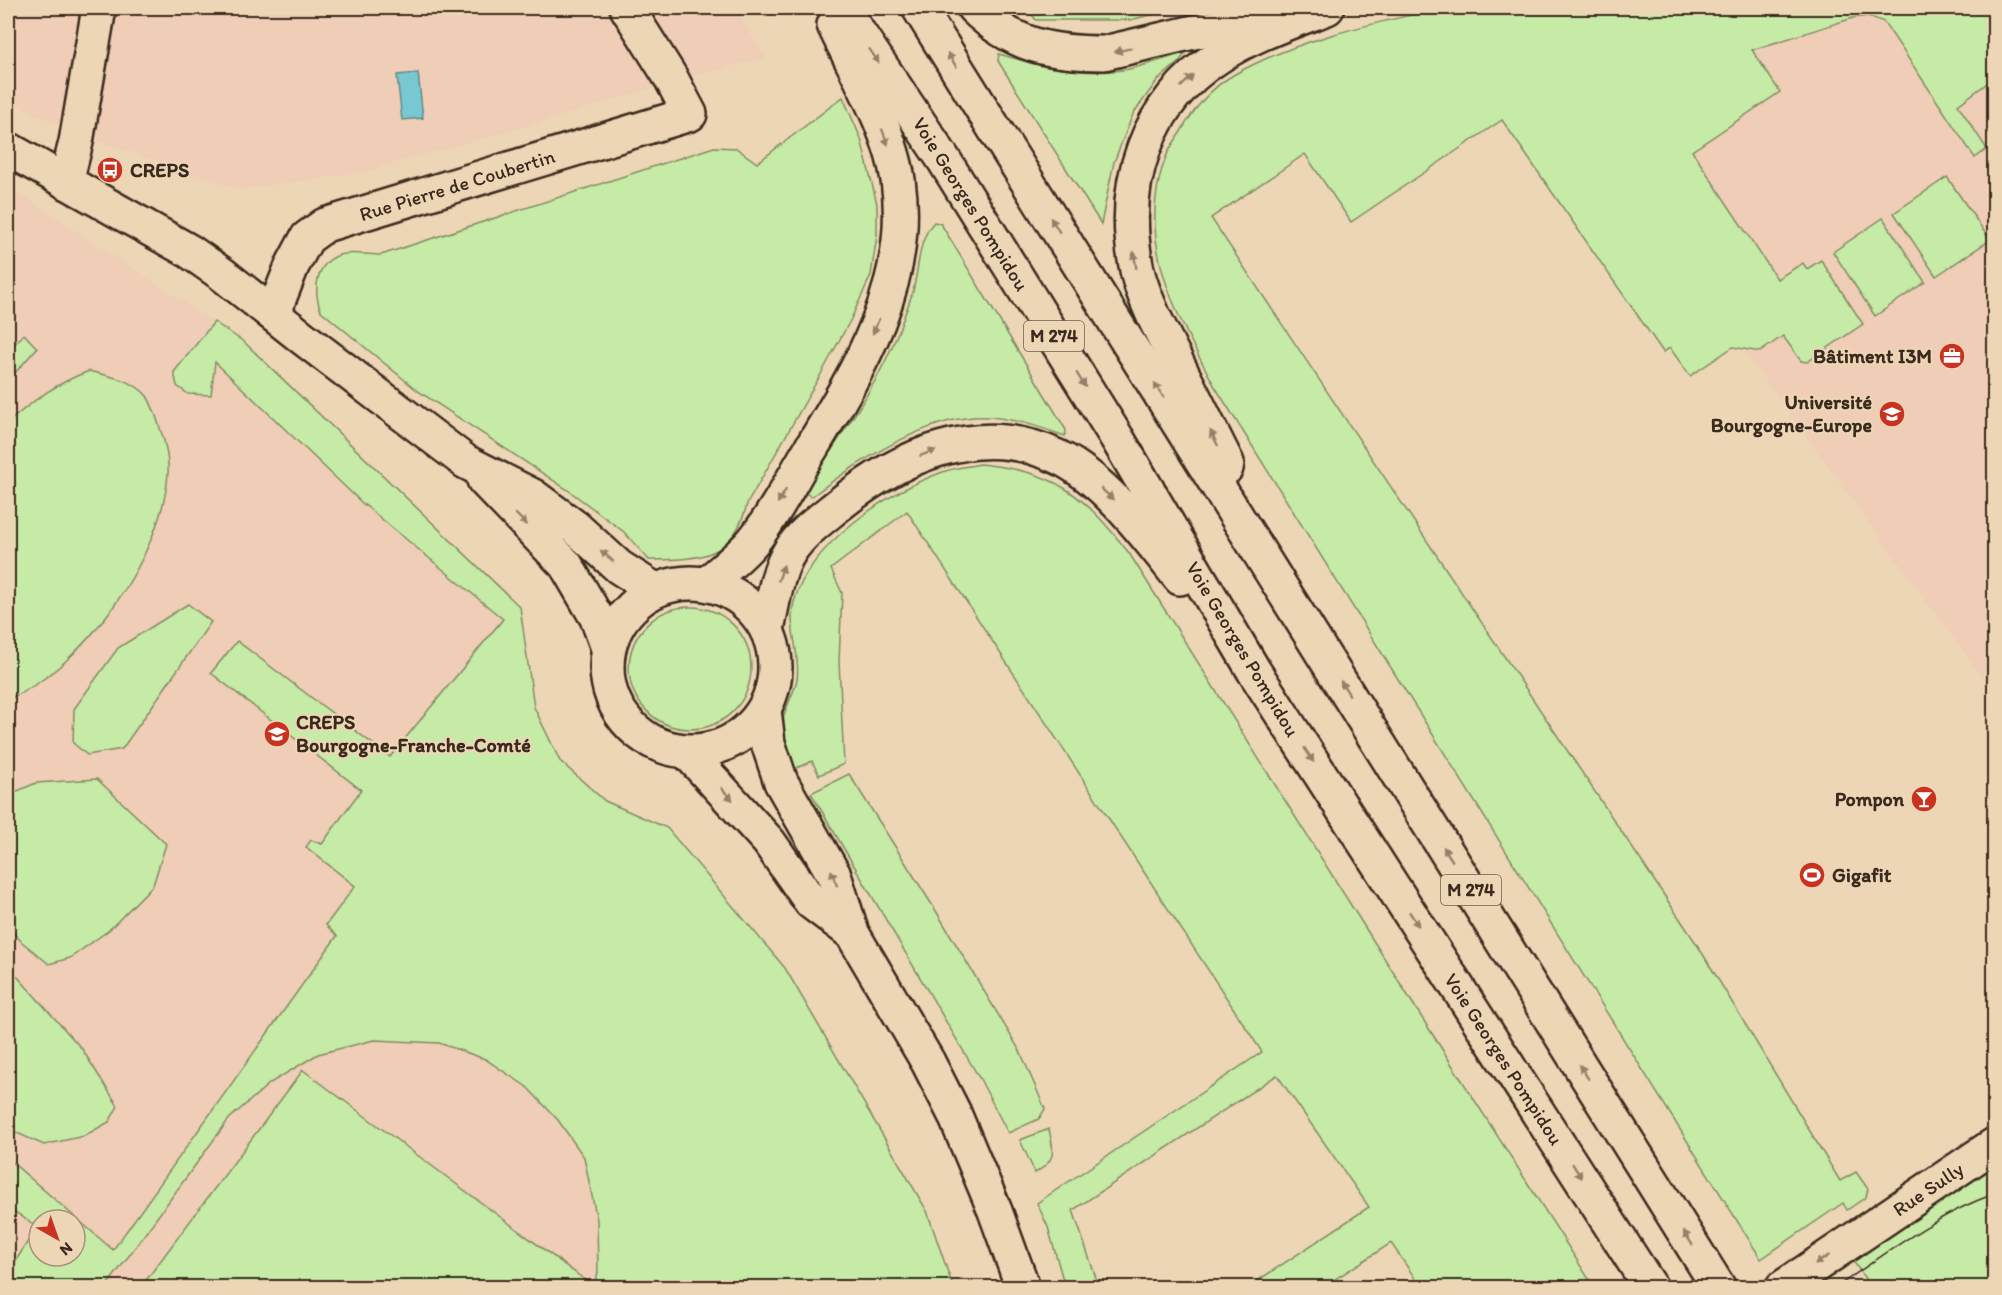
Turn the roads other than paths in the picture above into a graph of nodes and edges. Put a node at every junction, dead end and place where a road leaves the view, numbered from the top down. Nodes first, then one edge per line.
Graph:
1 (99, 8) edge
2 (627, 8) edge
3 (825, 8) edge
4 (842, 8) edge
5 (919, 8) edge
6 (974, 8) edge
7 (1302, 8) edge
8 (1326, 8) edge
9 (8, 149) edge
10 (66, 182) junction
11 (273, 314) junction
12 (466, 462) junction
13 (1223, 493) junction
14 (708, 583) junction
15 (655, 590) junction
16 (767, 629) junction
17 (608, 648) junction
18 (1254, 671) junction
19 (764, 710) junction
20 (687, 752) junction
21 (852, 933) junction
22 (1995, 1145) edge
23 (1023, 1287) edge
24 (1651, 1287) edge
25 (1719, 1287) edge
26 (1782, 1287) edge

1 - 10 main road
2 - 11 main road, Rue Pierre de Coubertin
3 -> 14 main road
4 -> 18 main road, Voie Georges Pompidou / M 274
13 -> 5 main road, M 274
7 -> 6 main road
13 -> 8 main road
9 - 10 main road
10 - 11 main road
11 - 12 main road
15 -> 12 main road
12 -> 17 main road
25 -> 13 main road, M 274
14 - 15 main road
14 - 16 main road
15 - 17 main road
16 -> 18 main road
16 - 19 main road
17 - 20 main road
18 -> 24 main road, Voie Georges Pompidou / M 274
19 - 20 main road
21 -> 19 main road
20 -> 21 main road
21 - 23 main road
22 -> 26 main road, Rue Sully

